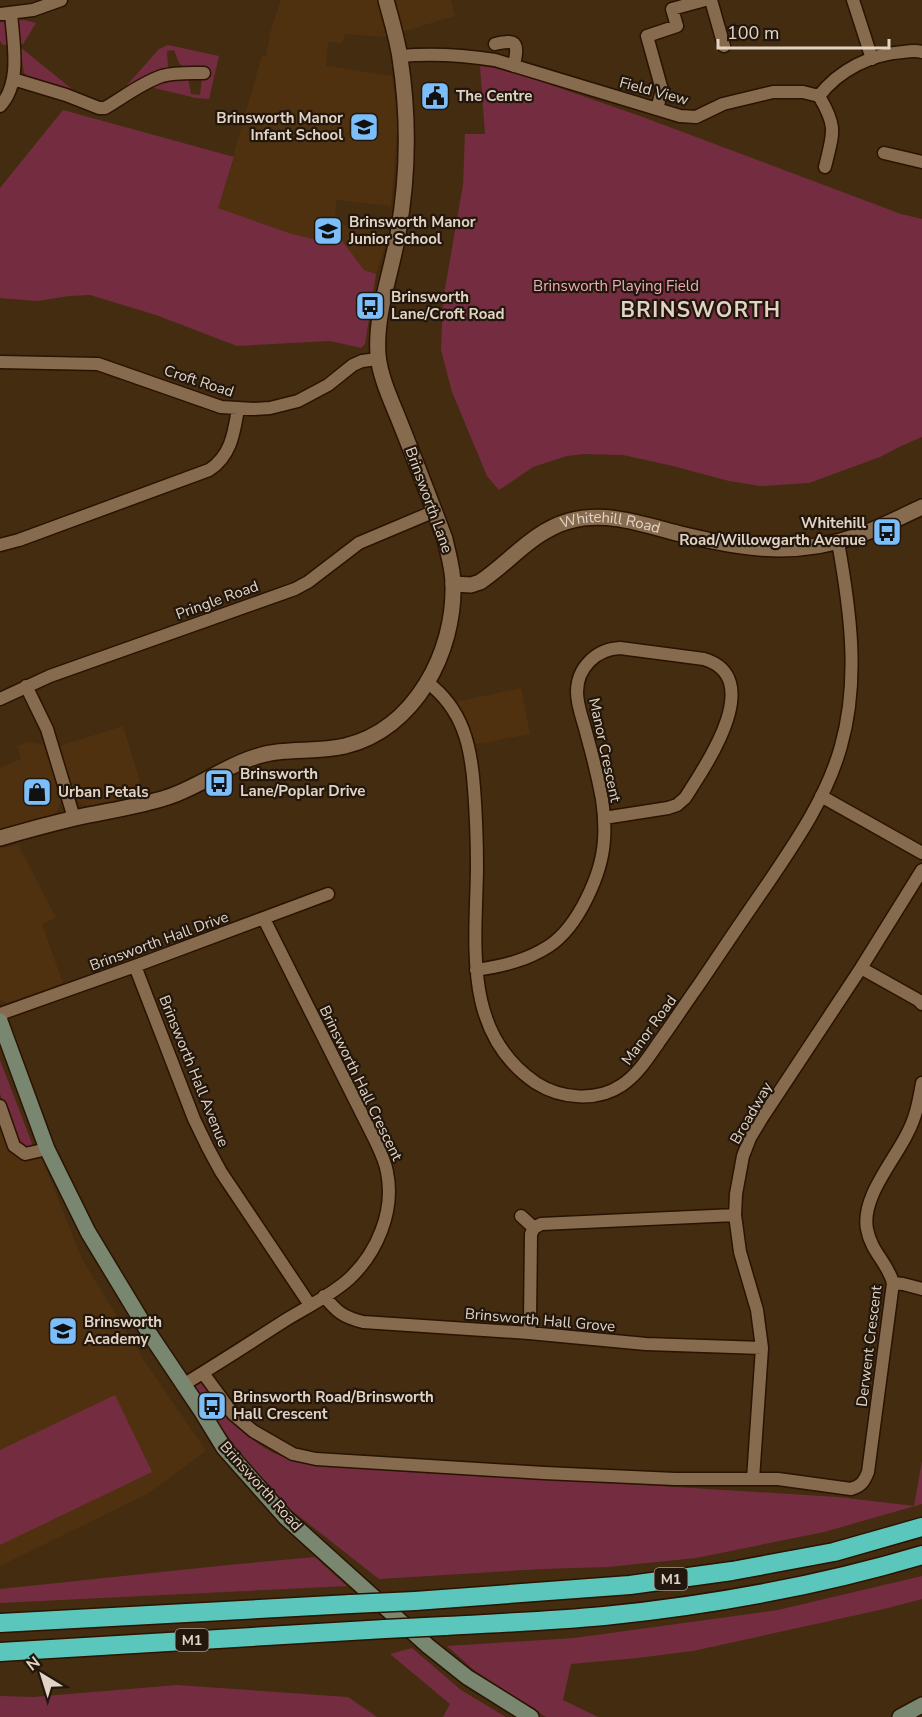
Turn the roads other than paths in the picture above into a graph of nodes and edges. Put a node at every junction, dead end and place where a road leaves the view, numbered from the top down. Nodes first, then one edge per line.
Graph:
1 (61, 0) edge
2 (386, 0) edge
3 (705, 0) edge
4 (711, 0) edge
5 (854, 0) edge
6 (6, 13) edge
7 (495, 44) dead end
8 (724, 46) dead end
9 (922, 52) edge
10 (400, 56) junction
11 (872, 59) junction
12 (514, 66) junction
13 (204, 73) dead end
14 (13, 79) junction
15 (819, 96) junction
16 (0, 106) edge
17 (657, 109) junction
18 (884, 153) dead end
19 (922, 162) edge
20 (825, 167) dead end
21 (378, 359) junction
22 (0, 362) edge
23 (238, 409) junction
24 (922, 507) edge
25 (435, 511) junction
26 (838, 542) junction
27 (0, 545) edge
28 (453, 584) junction
29 (427, 682) junction
30 (26, 686) junction
31 (0, 699) edge
32 (821, 796) junction
33 (74, 818) junction
34 (604, 818) junction
35 (0, 838) edge
36 (922, 854) edge
37 (922, 870) edge
38 (328, 894) dead end
39 (264, 919) junction
40 (135, 966) junction
41 (861, 968) junction
42 (476, 970) junction
43 (922, 1004) edge
44 (0, 1014) edge
45 (1, 1029) edge
46 (922, 1083) edge
47 (0, 1106) edge
48 (48, 1149) junction
49 (735, 1215) junction
50 (521, 1216) dead end
51 (534, 1228) junction
52 (893, 1283) junction
53 (922, 1289) edge
54 (324, 1296) junction
55 (310, 1305) junction
56 (529, 1333) junction
57 (762, 1348) junction
58 (203, 1373) junction
59 (183, 1385) junction
60 (753, 1479) junction
61 (922, 1527) edge
62 (922, 1555) edge
63 (0, 1623) edge
64 (0, 1652) edge
65 (922, 1705) edge
66 (531, 1717) edge
67 (900, 1717) edge

1 - 6 street
2 - 10 street, Brinsworth Lane
3 - 17 street
4 - 8 street
5 - 11 street
6 - 14 street
7 - 12 street
9 - 11 street
10 - 12 street, Field View
10 - 21 street, Brinsworth Lane
11 - 15 street
12 - 17 street, Field View
13 - 14 street
14 - 16 street
15 - 17 street, Field View
15 - 20 street
18 - 19 street
21 - 23 street, Croft Road
21 - 25 street, Brinsworth Lane
22 - 23 street, Croft Road
23 - 27 street
24 - 26 street, Whitehill Road
25 - 28 street, Brinsworth Lane
25 - 30 street, Pringle Road
26 - 28 street, Whitehill Road
26 - 32 street, Manor Road
28 - 29 street, Brinsworth Lane
29 - 33 street, Brinsworth Lane
29 - 42 street, Manor Road
30 - 31 street, Pringle Road
30 - 33 street
32 - 36 street
32 - 42 street, Manor Road
33 - 35 street, Brinsworth Lane
34 - 34 street, Manor Crescent
34 - 42 street, Manor Crescent
37 - 41 street, Broadway
38 - 39 street, Brinsworth Hall Drive
39 - 40 street, Brinsworth Hall Drive
39 - 54 street, Brinsworth Hall Crescent
40 - 44 street, Brinsworth Hall Drive
40 - 55 street, Brinsworth Hall Avenue
41 - 43 street
41 - 49 street, Broadway
45 - 48 main road, Brinsworth Road
46 - 52 street, Derwent Crescent
47 - 48 street
48 - 59 main road, Brinsworth Road
49 - 51 street
49 - 57 street, Broadway
50 - 51 street
51 - 56 street
52 - 53 street
52 - 60 street, Derwent Crescent
54 - 55 street, Brinsworth Hall Crescent
54 - 56 street, Brinsworth Hall Grove
55 - 58 street, Brinsworth Hall Crescent
56 - 57 street, Brinsworth Hall Grove
57 - 60 street, Broadway
58 - 59 street, Brinsworth Hall Crescent
58 - 60 street, Brinsworth Road
59 - 66 main road, Brinsworth Road
61 - 63 highway, M1, bridge
62 - 64 highway, M1, bridge
65 - 67 main road

